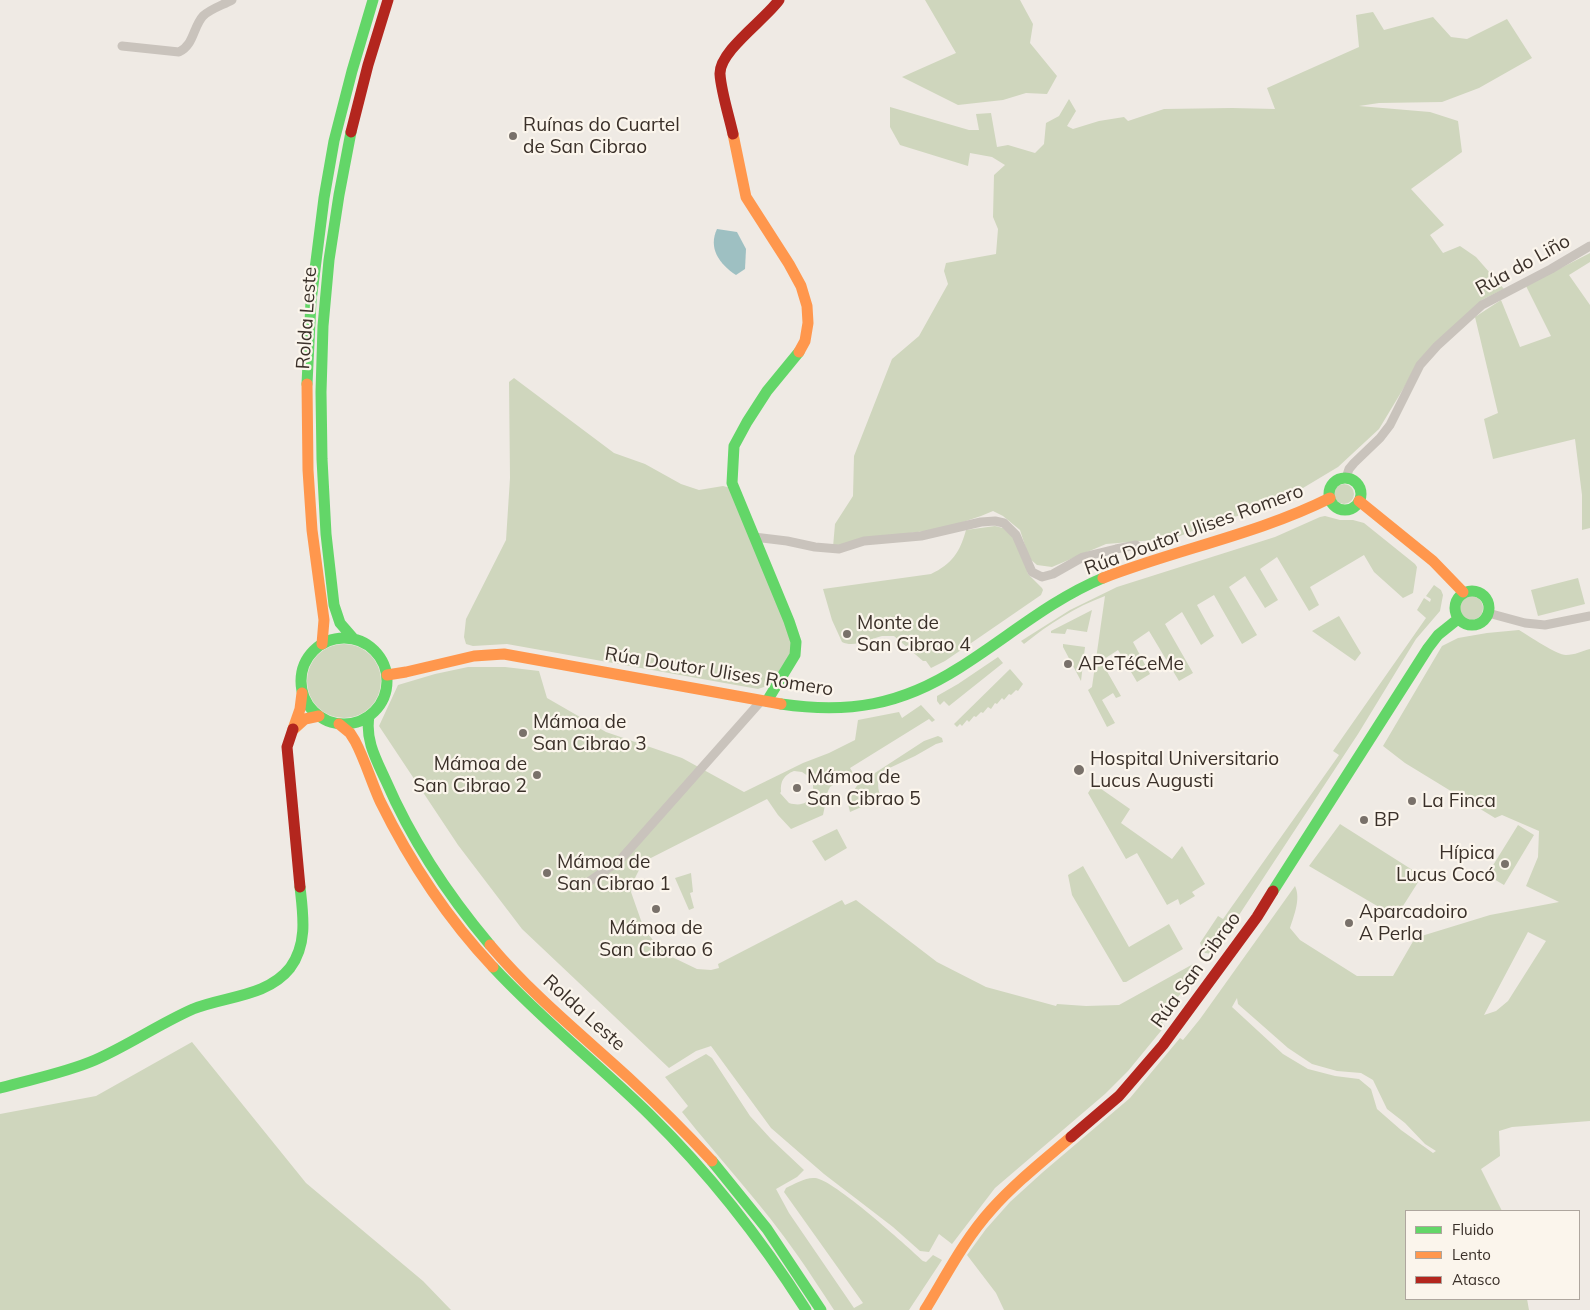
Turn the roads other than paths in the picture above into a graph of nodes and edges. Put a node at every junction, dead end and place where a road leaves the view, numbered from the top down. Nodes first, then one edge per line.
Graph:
1 (232, 0) edge
2 (373, 0) edge
3 (388, 0) edge
4 (779, 0) edge
5 (122, 46) dead end
6 (1590, 246) edge
7 (1346, 478) junction
8 (1330, 498) junction
9 (1359, 501) junction
10 (754, 538) junction
11 (1136, 545) dead end
12 (1463, 592) junction
13 (1488, 614) junction
14 (1590, 616) edge
15 (1458, 619) junction
16 (353, 638) junction
17 (322, 644) junction
18 (387, 675) junction
19 (302, 693) junction
20 (765, 700) junction
21 (319, 716) junction
22 (369, 716) junction
23 (339, 724) junction
24 (293, 729) junction
25 (590, 881) dead end
26 (0, 1088) edge
27 (806, 1310) edge
28 (821, 1310) edge
29 (925, 1310) edge

1 - 5 street
2 - 17 main road, Rolda Leste
3 - 16 main road, Rolda Leste
4 - 10 main road
6 - 7 street, Rúa do Liño
7 - 8 main road
7 - 9 main road
8 - 9 main road
8 - 20 main road, Rúa Doutor Ulises Romero
9 - 12 main road
10 - 11 street
10 - 20 main road
12 - 13 main road
12 - 15 main road
13 - 14 street
13 - 15 main road
15 - 29 main road, Rúa San Cibrao
16 - 17 main road
16 - 18 main road, Rolda Leste
17 - 19 main road
18 - 20 main road, Rúa Doutor Ulises Romero
18 - 22 main road
19 - 21 main road, Rolda Leste
19 - 24 main road
20 - 25 street
21 - 23 main road, Rolda Leste
21 - 24 main road
22 - 23 main road
22 - 28 main road, Rolda Leste
23 - 27 main road, Rolda Leste
24 - 26 main road

